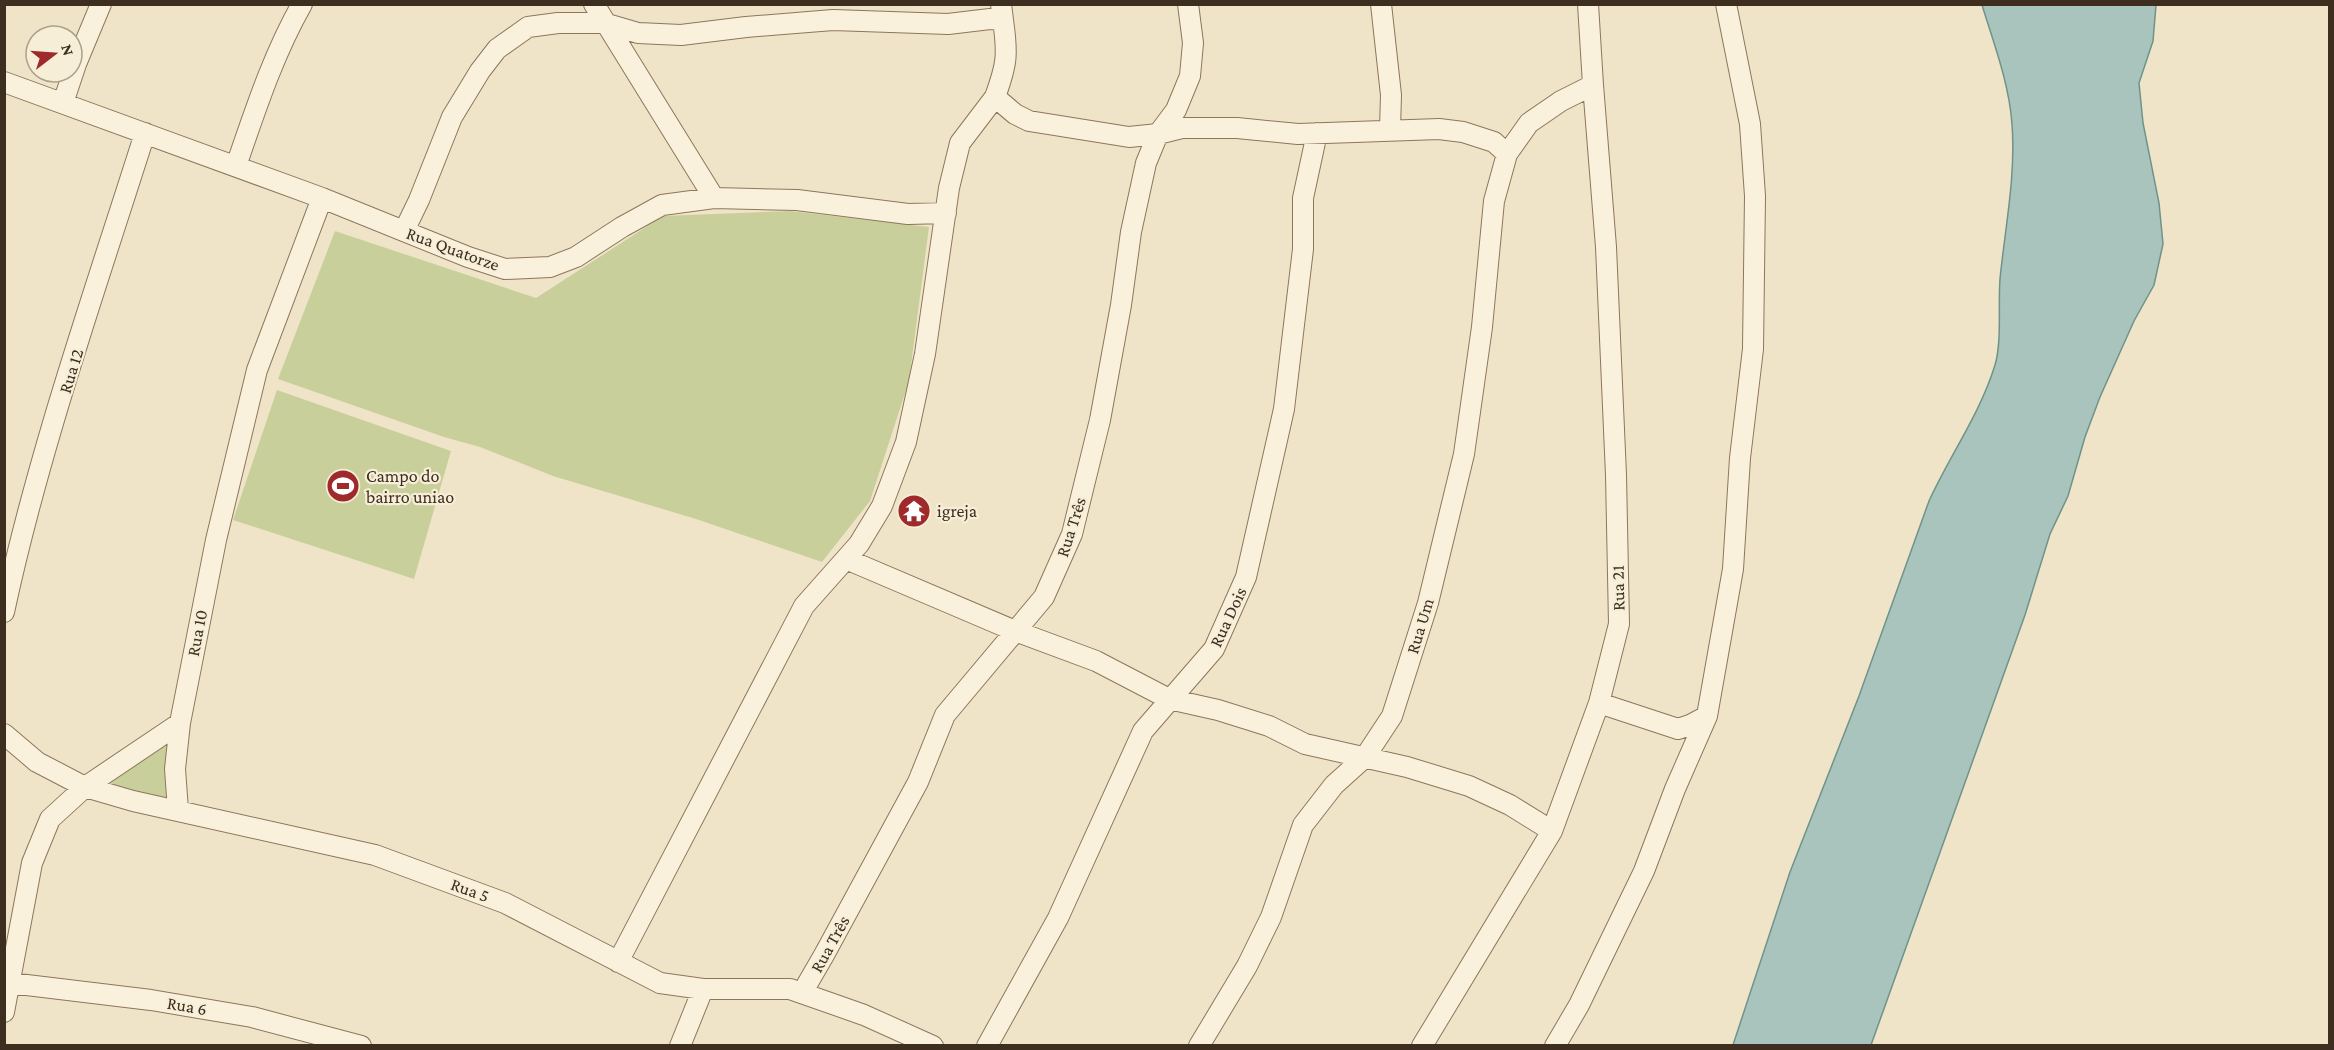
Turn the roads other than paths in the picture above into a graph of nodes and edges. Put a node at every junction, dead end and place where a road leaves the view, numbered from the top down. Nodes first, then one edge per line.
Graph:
1 (101, 4) edge
2 (302, 4) edge
3 (594, 4) edge
4 (1188, 4) edge
5 (1381, 4) edge
6 (1588, 4) edge
7 (1726, 4) edge
8 (1002, 12) edge
9 (604, 23) junction
10 (4, 81) edge
11 (1593, 84) junction
12 (995, 97) junction
13 (63, 103) junction
14 (1390, 129) junction
15 (145, 133) junction
16 (1317, 133) junction
17 (1158, 134) junction
18 (1507, 154) junction
19 (236, 166) junction
20 (322, 198) junction
21 (714, 198) junction
22 (946, 213) junction
23 (404, 231) junction
24 (846, 559) junction
25 (4, 612) edge
26 (1015, 631) junction
27 (1169, 699) junction
28 (1599, 703) junction
29 (1707, 716) junction
30 (180, 723) junction
31 (4, 734) edge
32 (1365, 757) junction
33 (85, 787) junction
34 (178, 810) junction
35 (1551, 831) junction
36 (618, 962) junction
37 (10, 983) junction
38 (703, 989) junction
39 (802, 993) junction
40 (4, 1012) edge
41 (361, 1046) edge
42 (680, 1046) edge
43 (933, 1046) edge
44 (987, 1046) edge
45 (1199, 1046) edge
46 (1422, 1046) edge
47 (1555, 1046) edge

1 - 13 street
2 - 19 street
3 - 9 street
4 - 17 street, Rua Três
5 - 14 street
6 - 11 street, Rua 21
7 - 29 street
8 - 9 street
8 - 12 street
9 - 21 street
9 - 23 street
10 - 13 street, Rua Quatorze
11 - 18 street, Rua Um
11 - 28 street, Rua 21
12 - 17 street
12 - 22 street
13 - 15 street, Rua Quatorze
14 - 16 street
14 - 18 street
15 - 19 street, Rua Quatorze
15 - 25 street, Rua 12
16 - 17 street
16 - 27 street, Rua Dois
17 - 26 street, Rua Três
18 - 32 street, Rua Um
19 - 20 street, Rua Quatorze
20 - 23 street, Rua Quatorze
20 - 30 street, Rua 10
21 - 22 street, Rua Quatorze
21 - 23 street, Rua Quatorze
22 - 24 street
24 - 26 street
24 - 36 street
26 - 27 street
26 - 39 street, Rua Três
27 - 32 street
27 - 44 street, Rua Dois
28 - 29 street
28 - 35 street, Rua 21
29 - 47 street
30 - 33 street
30 - 34 street, Rua 10
31 - 33 street, Rua 5
32 - 35 street
32 - 45 street, Rua Um
33 - 34 street, Rua 5
33 - 37 street
34 - 36 street, Rua 5
35 - 46 street, Rua 21
36 - 38 street, Rua 5
37 - 40 street
37 - 41 street, Rua 6
38 - 39 street, Rua 5
38 - 42 street
39 - 43 street, Rua 5

